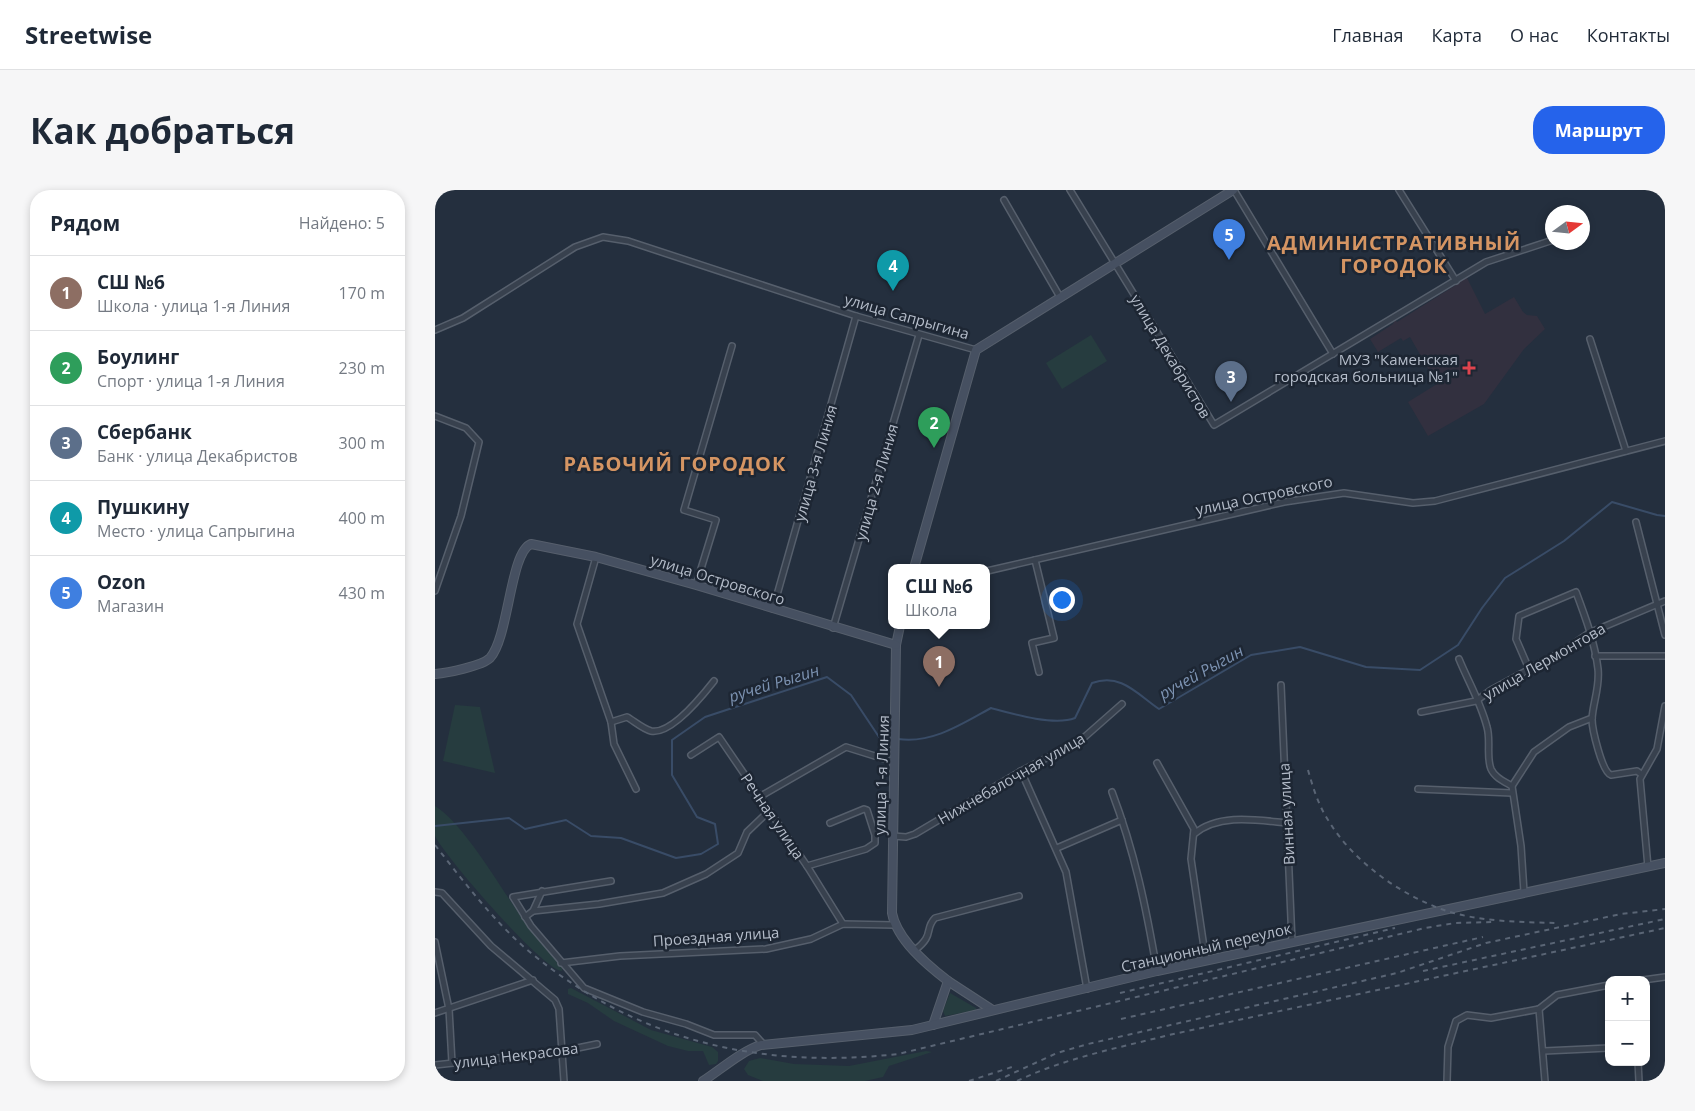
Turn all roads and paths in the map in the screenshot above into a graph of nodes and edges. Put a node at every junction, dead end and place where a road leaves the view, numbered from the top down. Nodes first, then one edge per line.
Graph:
1 (1070, 190) edge
2 (1234, 190) edge
3 (1399, 190) edge
4 (1004, 200) dead end
5 (1545, 243) edge
6 (1115, 263) junction
7 (1456, 281) junction
8 (1060, 297) junction
9 (856, 316) junction
10 (435, 330) edge
11 (919, 335) junction
12 (1590, 339) dead end
13 (732, 346) dead end
14 (976, 350) junction
15 (1333, 354) junction
16 (435, 416) edge
17 (1665, 442) edge
18 (1626, 452) junction
19 (1635, 522) dead end
20 (596, 557) junction
21 (1035, 560) junction
22 (915, 564) edge
23 (990, 570) edge
24 (696, 585) junction
25 (435, 591) edge
26 (1665, 601) edge
27 (1658, 603) junction
28 (773, 610) junction
29 (833, 628) junction
30 (899, 629) edge
31 (1589, 633) junction
32 (1665, 635) edge
33 (896, 645) junction
34 (1595, 656) junction
35 (1665, 656) edge
36 (1459, 659) dead end
37 (1529, 669) junction
38 (1039, 672) dead end
39 (435, 674) edge
40 (714, 681) dead end
41 (1281, 685) dead end
42 (1476, 701) junction
43 (1122, 704) dead end
44 (1665, 706) edge
45 (1421, 712) dead end
46 (1592, 718) junction
47 (611, 722) junction
48 (691, 755) dead end
49 (895, 762) junction
50 (1157, 763) dead end
51 (1021, 771) junction
52 (1641, 774) junction
53 (1512, 786) junction
54 (636, 789) dead end
55 (1418, 789) dead end
56 (1112, 792) dead end
57 (1512, 793) junction
58 (759, 797) junction
59 (769, 811) junction
60 (1122, 820) junction
61 (830, 823) dead end
62 (1287, 823) junction
63 (1194, 834) junction
64 (893, 836) junction
65 (1057, 848) junction
66 (1665, 863) edge
67 (807, 866) junction
68 (1648, 867) junction
69 (611, 881) dead end
70 (435, 892) edge
71 (542, 892) junction
72 (1524, 892) junction
73 (1019, 896) dead end
74 (533, 912) junction
75 (525, 918) junction
76 (843, 924) junction
77 (894, 925) junction
78 (435, 942) edge
79 (1293, 942) junction
80 (915, 950) junction
81 (437, 954) edge
82 (1206, 961) junction
83 (561, 962) junction
84 (1157, 971) junction
85 (1665, 976) edge
86 (1650, 979) edge
87 (533, 980) junction
88 (948, 981) junction
89 (1605, 987) edge
90 (1087, 989) junction
91 (991, 1009) junction
92 (1539, 1009) junction
93 (449, 1010) junction
94 (435, 1013) edge
95 (933, 1025) junction
96 (597, 1044) dead end
97 (763, 1045) junction
98 (1605, 1048) edge
99 (563, 1051) junction
100 (1544, 1051) junction
101 (452, 1063) junction
102 (435, 1065) edge
103 (1639, 1066) edge
104 (564, 1081) edge
105 (703, 1081) edge
106 (1447, 1081) edge
107 (1545, 1081) edge
108 (1639, 1081) edge

1 - 6 street
2 - 6 street, улица Сапрыгина
2 - 15 street
3 - 7 street
4 - 8 street
5 - 7 street, улица Декабристов
6 - 8 street, улица Сапрыгина
6 - 15 street, улица Декабристов
7 - 15 street, улица Декабристов
8 - 14 street, улица Сапрыгина
9 - 10 street, улица Сапрыгина
9 - 11 street, улица Сапрыгина
9 - 28 street, улица 3-я Линия
11 - 14 street, улица Сапрыгина
11 - 29 street, улица 2-я Линия
12 - 18 street
13 - 24 street
14 - 22 street
16 - 25 street
17 - 18 street, улица Островского
18 - 21 street, улица Островского
19 - 27 street
20 - 24 street, улица Островского
20 - 39 street, улица Островского
20 - 47 street
21 - 23 street, улица Островского
21 - 38 street
24 - 28 street, улица Островского
26 - 27 street, улица Лермонтова
27 - 31 street, улица Лермонтова
27 - 32 street
28 - 29 street, улица Островского
29 - 33 street, улица Островского
30 - 33 street, улица 1-я Линия
31 - 34 street
31 - 37 street, улица Лермонтова
31 - 37 street
33 - 49 street, улица 1-я Линия
34 - 35 street
34 - 46 street
36 - 42 street
37 - 42 street, улица Лермонтова
40 - 47 street
41 - 62 street, Винная улица
42 - 45 street, улица Лермонтова
42 - 53 street
43 - 51 street, Нижнебалочная улица
44 - 52 street
46 - 52 street
46 - 53 street
47 - 54 street
48 - 58 street, Речная улица
49 - 58 street
49 - 64 street, улица 1-я Линия
50 - 63 street
51 - 64 street, Нижнебалочная улица
51 - 65 street
52 - 68 street
53 - 57 street
55 - 57 street
56 - 60 street
57 - 72 street
58 - 59 street, Речная улица
59 - 67 street, Речная улица
59 - 74 street
60 - 65 street
60 - 84 street
61 - 67 street
62 - 63 street
62 - 79 street, Винная улица
63 - 82 street
64 - 77 street, улица 1-я Линия
65 - 90 street
66 - 68 street, Станционный переулок
67 - 76 street, Речная улица
68 - 72 street, Станционный переулок
69 - 71 street
70 - 87 street
71 - 74 street
71 - 75 street
72 - 79 street, Станционный переулок
73 - 80 street
74 - 75 street
75 - 83 street
76 - 77 street, Проездная улица
76 - 83 street, Проездная улица
77 - 80 street
78 - 81 street
79 - 82 street, Станционный переулок
80 - 88 street
81 - 93 street
82 - 84 street, Станционный переулок
83 - 97 street
84 - 90 street, Станционный переулок
85 - 86 street
87 - 93 street
87 - 99 street
88 - 91 street
88 - 95 street
89 - 92 street
90 - 91 street, Станционный переулок
91 - 95 street, Станционный переулок
92 - 100 street
92 - 106 street
93 - 94 street
93 - 101 street
95 - 97 street, Станционный переулок
96 - 99 street, улица Некрасова
97 - 105 street, Станционный переулок
98 - 100 street
99 - 101 street, улица Некрасова
99 - 104 street
100 - 107 street
101 - 102 street, улица Некрасова
103 - 108 street

